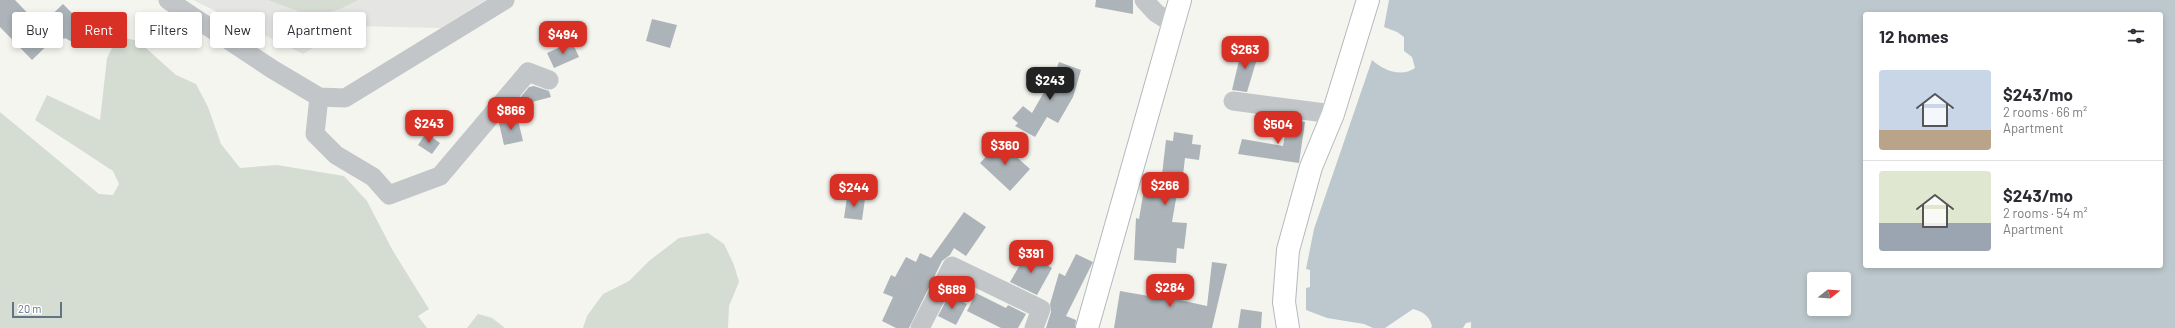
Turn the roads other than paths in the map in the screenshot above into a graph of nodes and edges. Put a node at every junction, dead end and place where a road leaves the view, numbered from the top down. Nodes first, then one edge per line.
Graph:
1 (168, 0) edge
2 (505, 0) edge
3 (1144, 0) edge
4 (1180, 0) edge
5 (1368, 0) edge
6 (1172, 23) junction
7 (548, 80) dead end
8 (319, 96) junction
9 (1233, 102) dead end
10 (1333, 114) junction
11 (920, 328) edge
12 (1034, 328) edge
13 (1087, 328) edge
14 (1288, 328) edge

1 - 8 street
2 - 8 street
3 - 6 street
4 - 6 main road
5 - 10 main road
6 - 13 main road
7 - 8 street
9 - 10 street
10 - 14 main road
11 - 12 street

